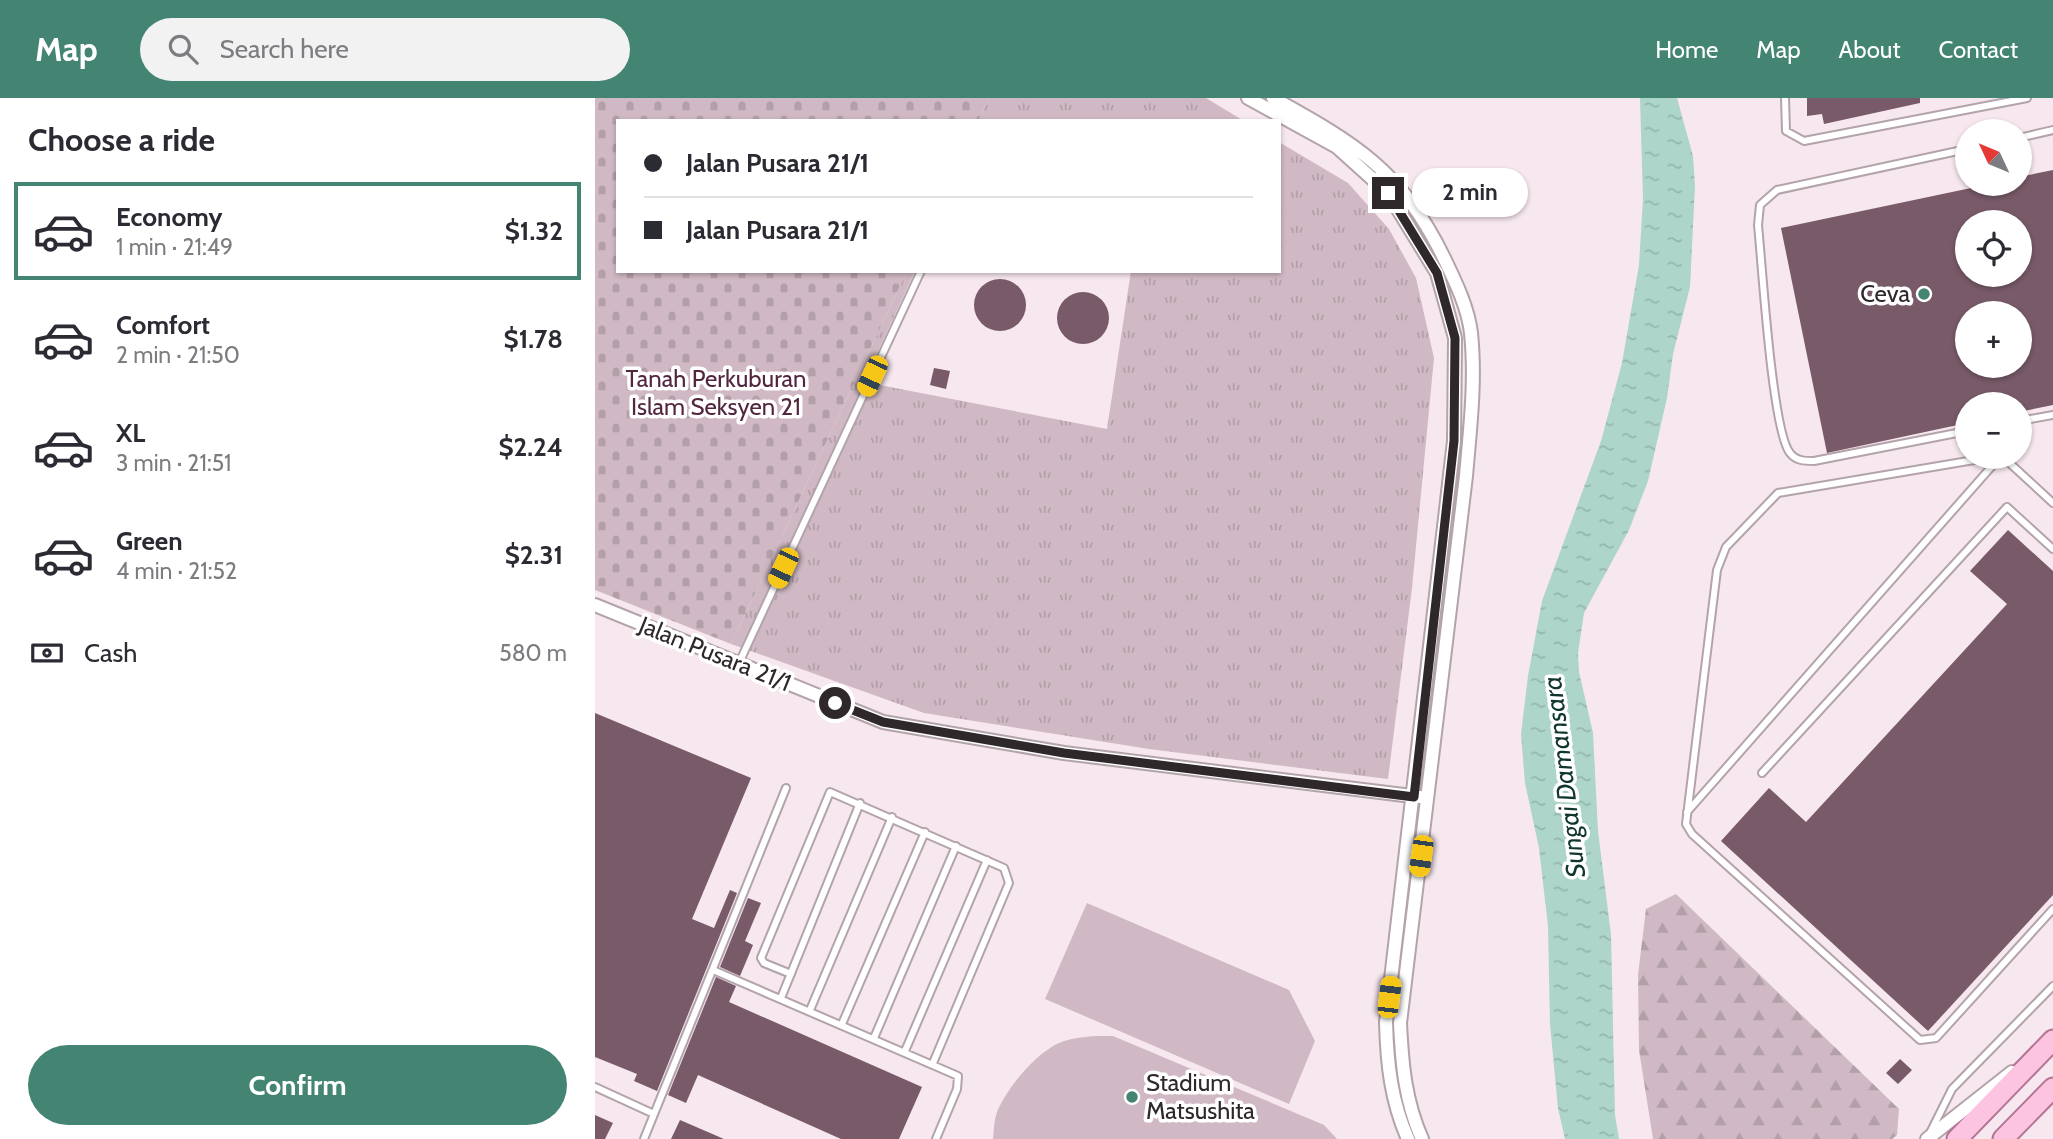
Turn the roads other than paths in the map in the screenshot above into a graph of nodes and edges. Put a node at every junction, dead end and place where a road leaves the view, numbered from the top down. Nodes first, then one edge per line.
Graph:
1 (1248, 98) edge
2 (1273, 98) edge
3 (1785, 98) edge
4 (2027, 98) edge
5 (2053, 130) edge
6 (2032, 135) edge
7 (1955, 152) edge
8 (920, 273) edge
9 (2053, 415) edge
10 (2032, 419) edge
11 (1955, 433) edge
12 (1955, 463) edge
13 (1990, 469) edge
14 (2015, 469) edge
15 (2053, 503) edge
16 (2053, 548) edge
17 (595, 605) edge
18 (739, 664) junction
19 (1762, 773) dead end
20 (786, 788) dead end
21 (1414, 797) junction
22 (1428, 798) junction
23 (860, 803) junction
24 (1685, 813) junction
25 (892, 817) junction
26 (925, 832) junction
27 (956, 846) junction
28 (987, 860) junction
29 (2053, 909) edge
30 (713, 970) junction
31 (791, 974) junction
32 (2053, 986) edge
33 (781, 998) junction
34 (810, 1010) junction
35 (842, 1024) junction
36 (874, 1038) junction
37 (2052, 1040) edge
38 (905, 1051) junction
39 (933, 1063) junction
40 (595, 1087) edge
41 (2053, 1088) edge
42 (654, 1114) junction
43 (644, 1139) edge
44 (936, 1139) edge
45 (1408, 1139) edge
46 (1422, 1139) edge
47 (1928, 1139) edge
48 (1957, 1139) edge
49 (2004, 1139) edge

1 - 21 street
2 - 22 street
3 - 4 lane
5 - 6 lane
7 - 11 lane
8 - 18 lane
9 - 10 lane
12 - 24 lane
13 - 24 lane
14 - 15 lane
16 - 19 lane
17 - 18 street, Jalan Pusara 21/1
18 - 21 street, Jalan Pusara 21/1
20 - 30 lane
21 - 22 street, Jalan Pusara 21/1
21 - 45 street
22 - 46 street
23 - 25 lane
23 - 31 lane
23 - 31 lane
24 - 29 lane
25 - 26 lane
25 - 34 lane
26 - 27 lane
26 - 35 lane
27 - 28 lane
27 - 36 lane
28 - 38 lane
28 - 39 lane
30 - 33 lane
30 - 42 lane
31 - 33 lane
32 - 47 lane
33 - 34 lane
34 - 35 lane
35 - 36 lane
36 - 38 lane
37 - 47 street
37 - 48 main road
38 - 39 lane
39 - 44 lane
40 - 42 lane
41 - 49 main road
42 - 43 lane

